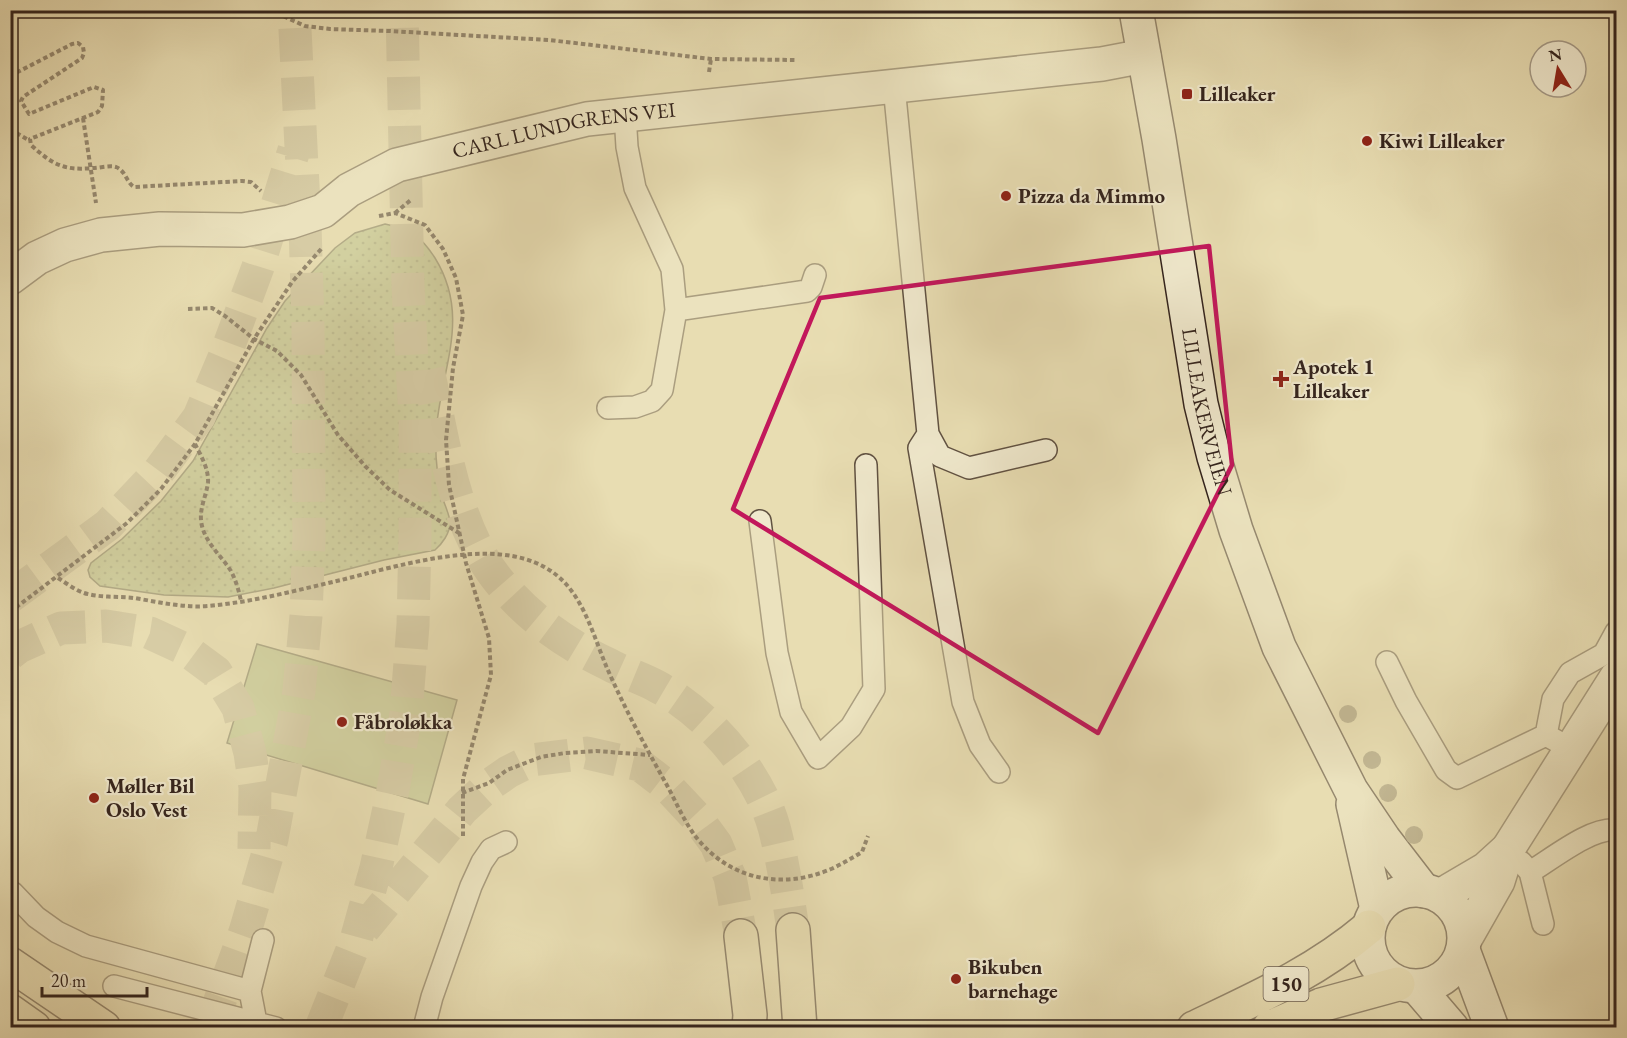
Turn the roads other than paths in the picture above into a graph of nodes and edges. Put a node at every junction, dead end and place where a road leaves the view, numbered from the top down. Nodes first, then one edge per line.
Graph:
1 (1136, 10) edge
2 (1144, 56) junction
3 (894, 86) junction
4 (625, 114) junction
5 (814, 275) dead end
6 (10, 278) edge
7 (676, 310) junction
8 (608, 408) dead end
9 (927, 434) junction
10 (1046, 450) dead end
11 (866, 465) dead end
12 (760, 521) dead end
13 (1617, 632) edge
14 (1387, 662) dead end
15 (1617, 678) edge
16 (1558, 742) junction
17 (999, 772) dead end
18 (1351, 790) junction
19 (1617, 830) edge
20 (506, 842) dead end
21 (1508, 849) junction
22 (1530, 872) junction
23 (13, 893) dead end
24 (1432, 894) junction
25 (1373, 918) junction
26 (1543, 924) dead end
27 (793, 930) tunnel mouth
28 (741, 936) tunnel mouth
29 (263, 940) dead end
30 (1464, 944) junction
31 (10, 964) edge
32 (114, 986) dead end
33 (1408, 986) junction
34 (250, 991) junction
35 (10, 1011) edge
36 (266, 1025) edge
37 (34, 1028) edge
38 (104, 1028) edge
39 (424, 1028) edge
40 (749, 1028) edge
41 (800, 1028) edge
42 (1194, 1028) edge
43 (1269, 1028) edge
44 (1452, 1028) edge
45 (1492, 1028) edge

1 - 2 street, LILLEAKERVEIEN
2 - 3 street, CARL LUNDGRENS VEI
2 - 18 street, LILLEAKERVEIEN
3 - 4 street, CARL LUNDGRENS VEI
3 - 9 lane
4 - 6 street, CARL LUNDGRENS VEI
4 - 7 lane
5 - 7 lane
7 - 8 lane
9 - 10 lane
9 - 17 lane
11 - 12 lane
13 - 16 lane
14 - 16 lane
15 - 16 street
16 - 21 street
18 - 24 street, LILLEAKERVEIEN
18 - 25 street, LILLEAKERVEIEN
19 - 22 lane
20 - 39 lane
21 - 22 lane
21 - 24 street
21 - 30 street
22 - 26 lane
23 - 34 lane
24 - 25 street
24 - 30 street
25 - 33 street
25 - 42 highway, 150
27 - 41 highway
28 - 40 highway
29 - 34 lane
30 - 33 street
30 - 45 street
31 - 38 highway
32 - 36 lane
33 - 43 highway, 150
33 - 44 street
34 - 36 lane
35 - 37 highway

